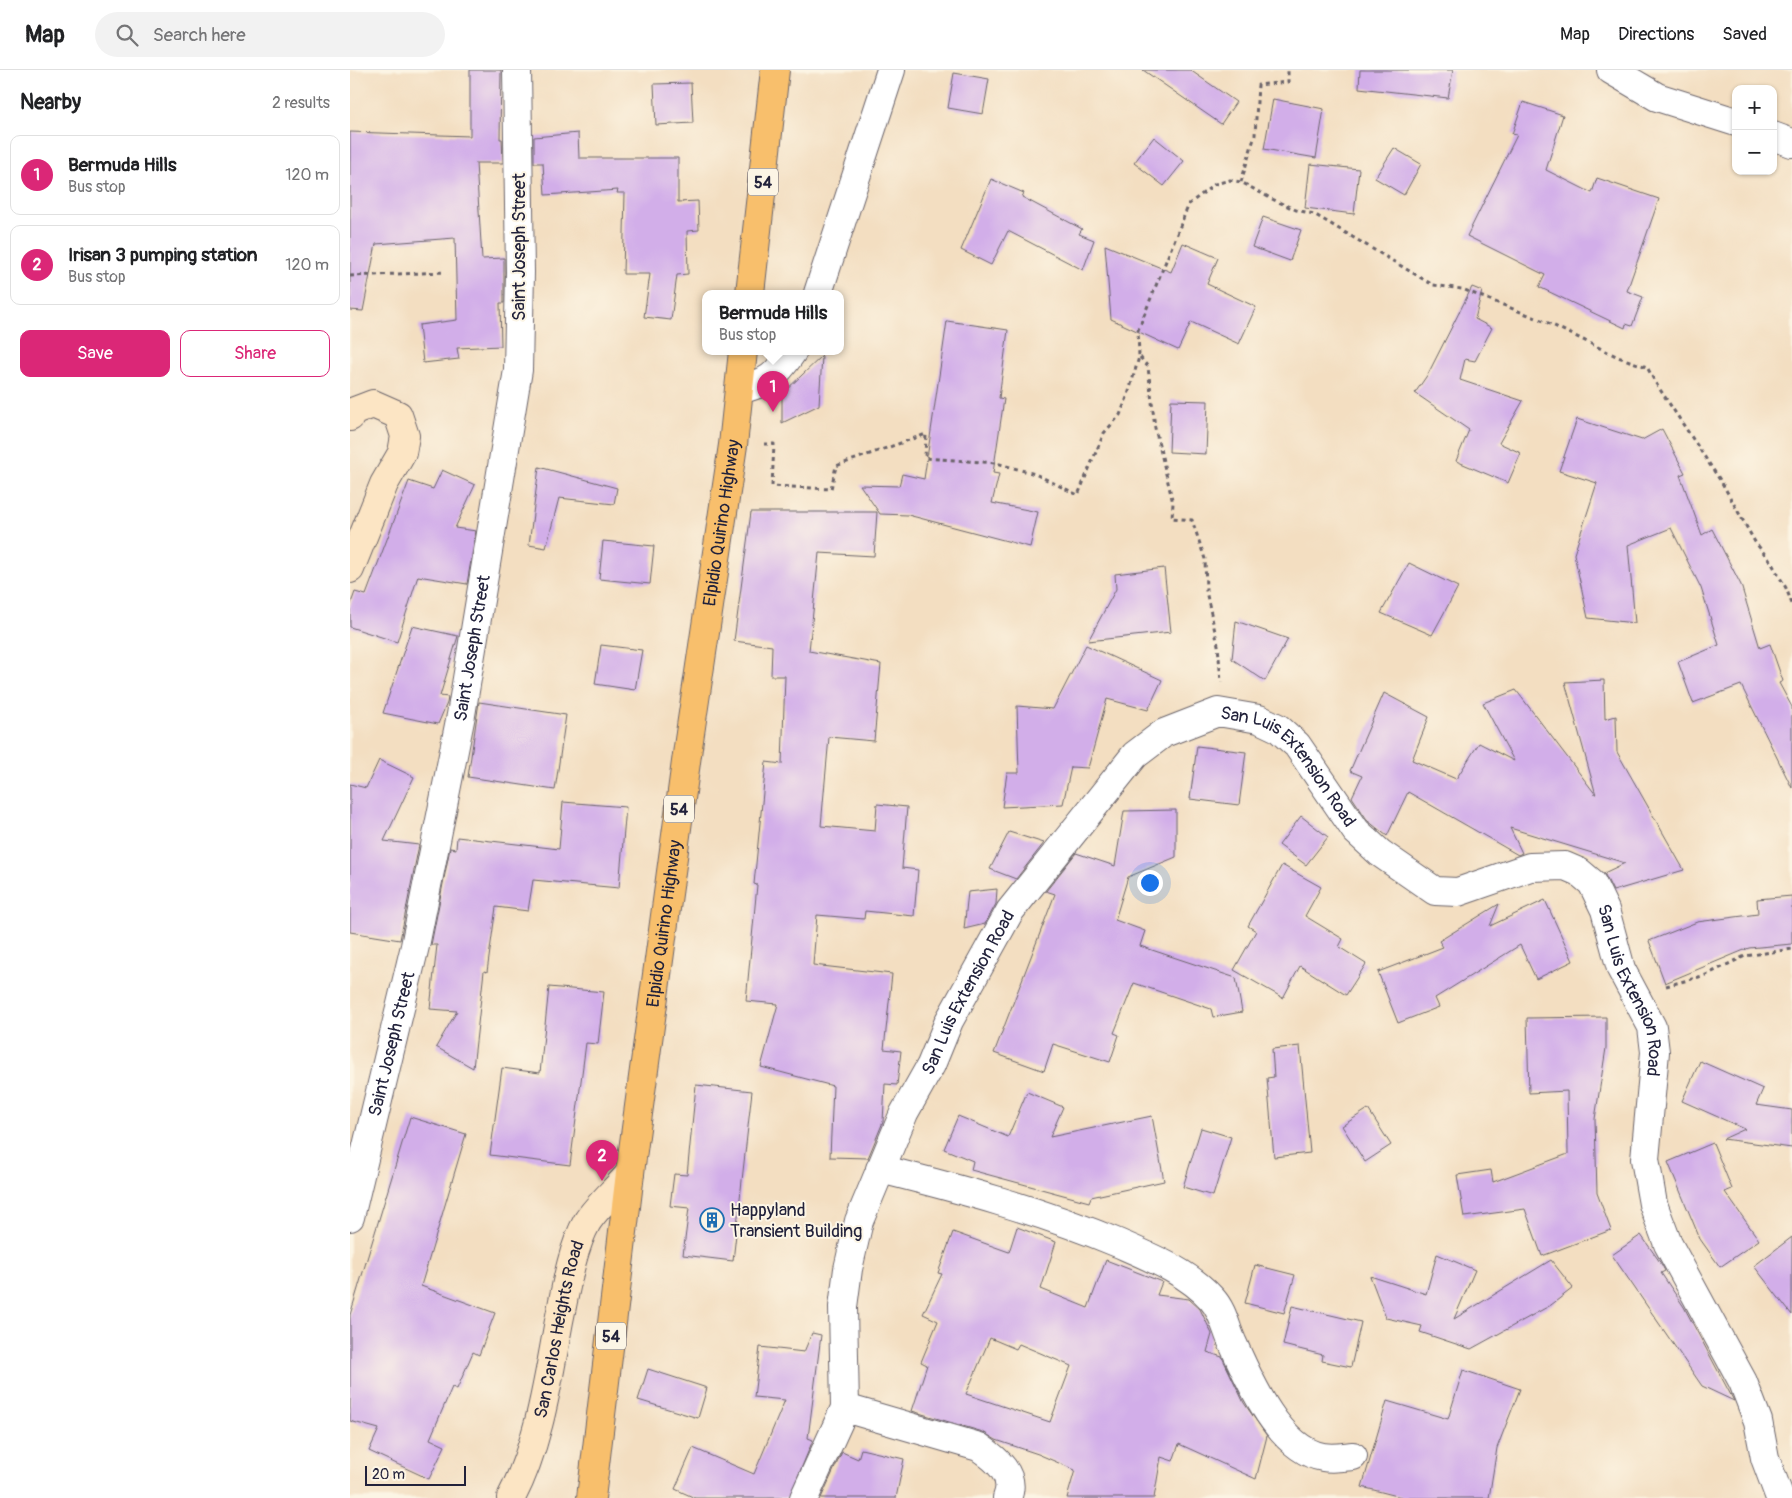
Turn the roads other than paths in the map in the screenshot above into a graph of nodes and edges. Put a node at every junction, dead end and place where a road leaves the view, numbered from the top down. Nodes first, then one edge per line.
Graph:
1 (517, 70) edge
2 (775, 70) edge
3 (891, 70) edge
4 (1611, 70) edge
5 (1732, 121) edge
6 (1777, 137) edge
7 (1792, 143) edge
8 (750, 290) edge
9 (819, 290) edge
10 (743, 355) edge
11 (790, 355) edge
12 (739, 390) junction
13 (350, 417) edge
14 (350, 569) edge
15 (880, 1169) junction
16 (630, 1173) junction
17 (350, 1217) edge
18 (845, 1408) junction
19 (1353, 1456) dead end
20 (511, 1498) edge
21 (591, 1498) edge
22 (804, 1498) edge
23 (1007, 1498) edge
24 (1780, 1498) edge

1 - 17 street, Saint Joseph Street
2 - 8 highway, 54
3 - 9 street
4 - 5 street
6 - 7 street
10 - 12 highway, Elpidio Quirino Highway / 54
11 - 12 street
12 - 16 highway, Elpidio Quirino Highway / 54
13 - 14 street
15 - 18 street, San Luis Extension Road
15 - 19 street
15 - 24 street, San Luis Extension Road
16 - 20 street, San Carlos Heights Road
16 - 21 highway, Elpidio Quirino Highway / 54
18 - 22 street, San Luis Extension Road
18 - 23 street

